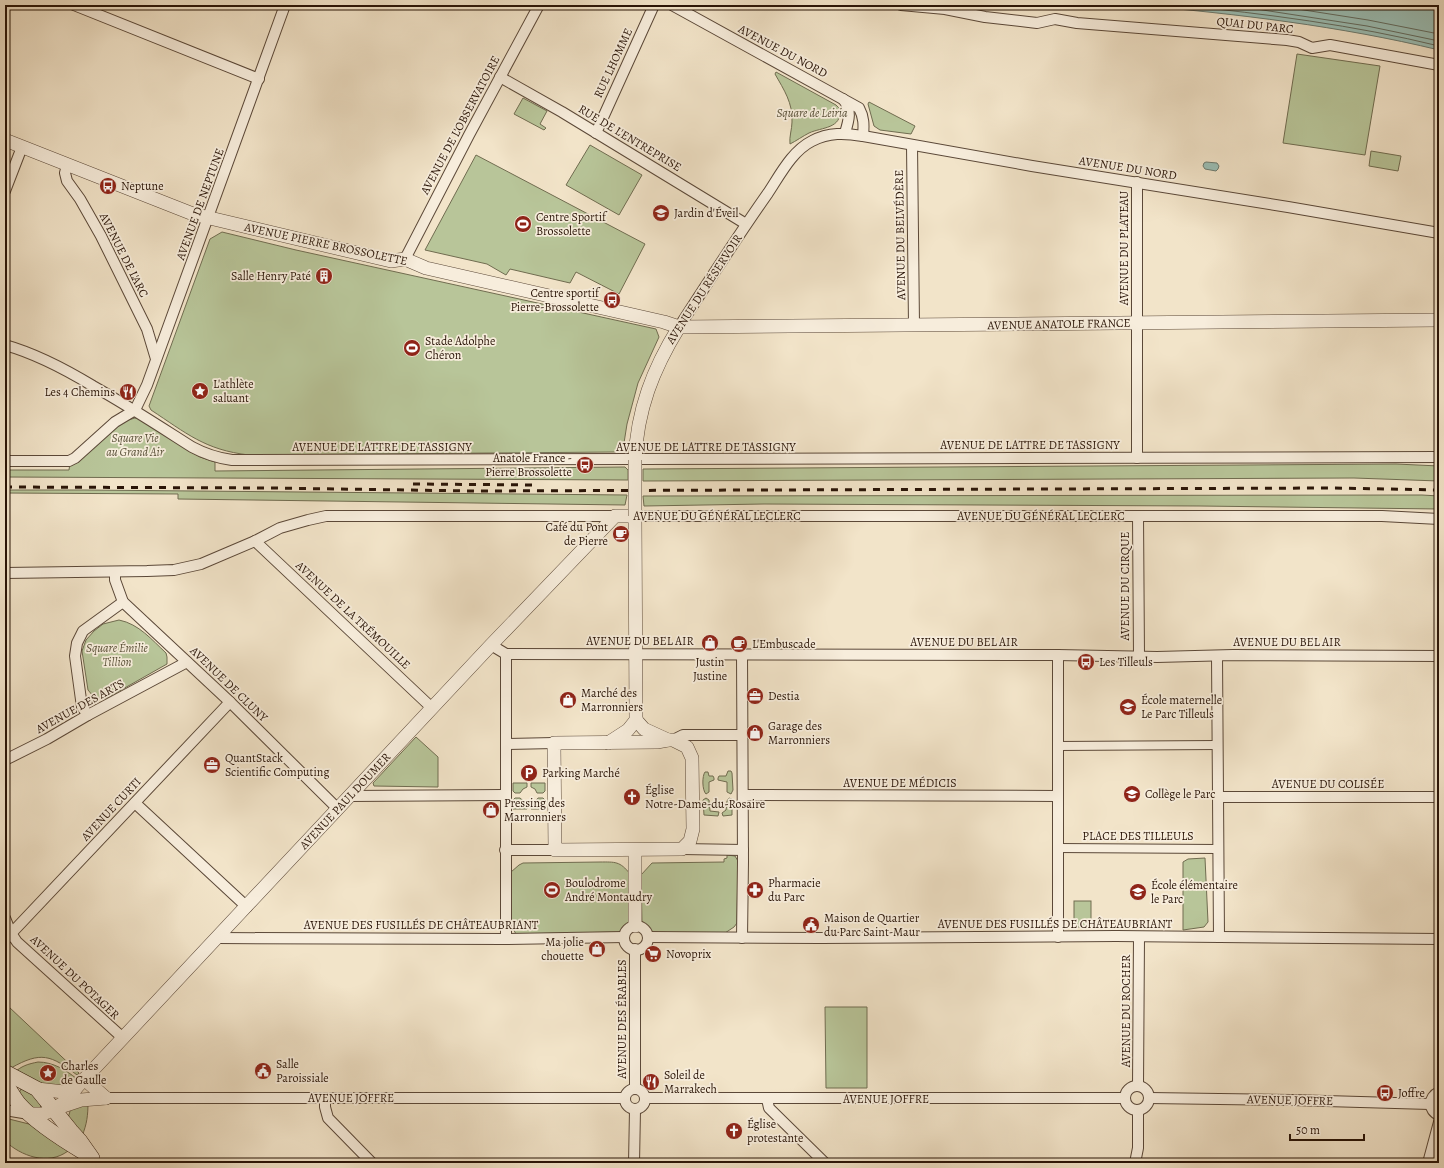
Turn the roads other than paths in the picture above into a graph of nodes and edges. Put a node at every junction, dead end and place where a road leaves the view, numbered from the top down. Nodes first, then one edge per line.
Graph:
1 (74, 5) edge
2 (285, 5) edge
3 (539, 5) edge
4 (654, 5) edge
5 (672, 5) edge
6 (901, 5) edge
7 (1439, 65) edge
8 (500, 77) junction
9 (259, 79) junction
10 (840, 96) junction
11 (596, 133) junction
12 (845, 133) junction
13 (863, 136) junction
14 (5, 140) edge
15 (912, 145) junction
16 (22, 147) junction
17 (67, 165) junction
18 (1138, 182) junction
19 (5, 191) edge
20 (208, 218) junction
21 (746, 224) junction
22 (1439, 233) edge
23 (405, 259) junction
24 (1439, 320) edge
25 (1138, 323) junction
26 (914, 325) junction
27 (679, 327) junction
28 (5, 345) edge
29 (156, 359) junction
30 (135, 410) junction
31 (1439, 457) edge
32 (1138, 458) junction
33 (5, 460) edge
34 (635, 460) junction
35 (615, 516) junction
36 (635, 516) junction
37 (1138, 516) junction
38 (1439, 519) edge
39 (255, 541) junction
40 (5, 572) edge
41 (115, 572) junction
42 (123, 602) junction
43 (491, 645) junction
44 (506, 654) junction
45 (636, 654) junction
46 (742, 654) junction
47 (1058, 655) junction
48 (1139, 656) junction
49 (1217, 656) junction
50 (1439, 656) edge
51 (187, 662) junction
52 (230, 702) junction
53 (432, 708) junction
54 (88, 715) junction
55 (636, 720) junction
56 (742, 735) junction
57 (670, 740) junction
58 (554, 743) junction
59 (608, 743) junction
60 (506, 744) junction
61 (1217, 745) junction
62 (1058, 746) junction
63 (5, 760) edge
64 (505, 795) junction
65 (742, 795) junction
66 (350, 796) junction
67 (1058, 796) junction
68 (1218, 797) junction
69 (1439, 797) edge
70 (135, 803) junction
71 (338, 809) junction
72 (1058, 848) junction
73 (682, 849) junction
74 (1218, 849) junction
75 (505, 850) junction
76 (555, 850) junction
77 (635, 850) junction
78 (743, 850) junction
79 (247, 907) junction
80 (5, 918) edge
81 (636, 926) junction
82 (8, 937) edge
83 (624, 937) junction
84 (1058, 937) junction
85 (1139, 937) junction
86 (1219, 937) junction
87 (218, 938) junction
88 (648, 938) junction
89 (742, 938) junction
90 (506, 939) junction
91 (1439, 939) edge
92 (635, 950) junction
93 (123, 1038) junction
94 (5, 1072) edge
95 (80, 1084) junction
96 (31, 1086) junction
97 (1138, 1086) junction
98 (636, 1089) junction
99 (7, 1092) edge
100 (1439, 1092) edge
101 (106, 1098) junction
102 (325, 1098) junction
103 (625, 1098) junction
104 (646, 1098) junction
105 (1125, 1098) junction
106 (1149, 1098) junction
107 (767, 1099) junction
108 (1430, 1104) junction
109 (54, 1109) junction
110 (5, 1110) edge
111 (635, 1110) junction
112 (1138, 1110) junction
113 (30, 1114) junction
114 (1439, 1115) edge
115 (1439, 1122) edge
116 (95, 1160) edge
117 (372, 1163) edge
118 (634, 1163) edge
119 (825, 1163) edge
120 (1135, 1163) edge
121 (1428, 1163) edge

1 - 9 street
2 - 9 street, AVENUE DE NEPTUNE
3 - 8 street, AVENUE DE L'OBSERVATOIRE
4 - 11 street, RUE LHOMME
5 - 10 street, AVENUE DU NORD
6 - 7 street, QUAI DU PARC
8 - 11 street, RUE DE L'ENTREPRISE
8 - 23 street, AVENUE DE L'OBSERVATOIRE
9 - 20 street, AVENUE DE NEPTUNE
10 - 12 street
10 - 13 street, AVENUE DU NORD
11 - 21 street, RUE DE L'ENTREPRISE
12 - 13 street, AVENUE DU RÉSERVOIR
12 - 21 street, AVENUE DU RÉSERVOIR
13 - 15 street, AVENUE DU NORD
14 - 16 street, AVENUE PIERRE BROSSOLETTE
15 - 18 street, AVENUE DU NORD
15 - 26 street, AVENUE DU BELVÉDÈRE
16 - 17 street, AVENUE PIERRE BROSSOLETTE
16 - 19 street
17 - 20 street, AVENUE PIERRE BROSSOLETTE
17 - 29 street, AVENUE DE L'ARC
18 - 22 street, AVENUE DU NORD
18 - 25 street, AVENUE DU PLATEAU
20 - 23 street, AVENUE PIERRE BROSSOLETTE
20 - 29 street, AVENUE DE NEPTUNE
21 - 27 street, AVENUE DU RÉSERVOIR
23 - 27 street, AVENUE PIERRE BROSSOLETTE
24 - 25 street, AVENUE ANATOLE FRANCE
25 - 26 street, AVENUE ANATOLE FRANCE
25 - 32 street, AVENUE DU PLATEAU
26 - 27 street, AVENUE ANATOLE FRANCE
27 - 34 street, AVENUE DU RÉSERVOIR
28 - 30 street, AVENUE DE LATTRE DE TASSIGNY
29 - 30 street, AVENUE DE NEPTUNE
30 - 33 street
30 - 34 street, AVENUE DE LATTRE DE TASSIGNY
31 - 32 street, AVENUE DE LATTRE DE TASSIGNY
32 - 34 street, AVENUE DE LATTRE DE TASSIGNY
34 - 36 street, AVENUE DU RÉSERVOIR, bridge
35 - 36 street, AVENUE DU GÉNÉRAL LECLERC
35 - 39 street, AVENUE DU GÉNÉRAL LECLERC
35 - 43 street, AVENUE PAUL DOUMER
36 - 37 street, AVENUE DU GÉNÉRAL LECLERC
36 - 45 street, AVENUE DU RÉSERVOIR
37 - 38 street, AVENUE DU GÉNÉRAL LECLERC
37 - 48 street, AVENUE DU CIRQUE
39 - 41 street, AVENUE DU GÉNÉRAL LECLERC
39 - 53 street, AVENUE DE LA TRÉMOUILLE
40 - 41 street, AVENUE DU GÉNÉRAL LECLERC
41 - 42 street, AVENUE DE CLUNY
42 - 51 street, AVENUE DE CLUNY
42 - 54 street
43 - 44 street
43 - 53 street, AVENUE PAUL DOUMER
44 - 45 street, AVENUE DU BEL AIR
44 - 60 street
45 - 46 street, AVENUE DU BEL AIR
45 - 55 street, AVENUE DU RÉSERVOIR
46 - 47 street, AVENUE DU BEL AIR
46 - 56 street
47 - 48 street, AVENUE DU BEL AIR
47 - 62 street
48 - 49 street, AVENUE DU BEL AIR
49 - 50 street, AVENUE DU BEL AIR
49 - 61 street
51 - 52 street, AVENUE DE CLUNY
51 - 54 street, AVENUE DES ARTS
52 - 70 street, AVENUE CURTI
52 - 71 street, AVENUE DE CLUNY
53 - 66 street, AVENUE PAUL DOUMER
54 - 63 street, AVENUE DES ARTS
55 - 57 street
55 - 59 street
56 - 57 street
56 - 65 street
57 - 59 street
57 - 73 street
58 - 59 street
58 - 60 street
58 - 76 street
60 - 64 street
61 - 62 street
61 - 68 street
62 - 67 street
64 - 66 street
64 - 75 street
65 - 67 street, AVENUE DE MÉDICIS
65 - 78 street
66 - 71 street, AVENUE PAUL DOUMER
67 - 72 street
68 - 69 street, AVENUE DU COLISÉE
68 - 74 street
70 - 79 street
70 - 82 street, AVENUE CURTI
71 - 79 street, AVENUE PAUL DOUMER
72 - 74 street, PLACE DES TILLEULS
72 - 84 street
73 - 77 street
73 - 78 street
74 - 86 street
75 - 76 street
75 - 90 street
76 - 77 street
77 - 81 street
78 - 89 street
79 - 87 street, AVENUE PAUL DOUMER
80 - 82 street, AVENUE DU POTAGER
81 - 83 street
81 - 88 street
82 - 93 street, AVENUE DU POTAGER
83 - 90 street, AVENUE DES FUSILLÉS DE CHÂTEAUBRIANT
83 - 92 street
84 - 85 street, AVENUE DES FUSILLÉS DE CHÂTEAUBRIANT
84 - 89 street, AVENUE DES FUSILLÉS DE CHÂTEAUBRIANT
85 - 86 street, AVENUE DES FUSILLÉS DE CHÂTEAUBRIANT
85 - 97 street, AVENUE DU ROCHER
86 - 91 street, AVENUE DES FUSILLÉS DE CHÂTEAUBRIANT
87 - 90 street, AVENUE DES FUSILLÉS DE CHÂTEAUBRIANT
87 - 93 street, AVENUE PAUL DOUMER
88 - 89 street, AVENUE DES FUSILLÉS DE CHÂTEAUBRIANT
88 - 92 street
92 - 98 street, AVENUE DES ÉRABLES
93 - 95 street, AVENUE PAUL DOUMER
94 - 96 main road
95 - 96 street
95 - 101 street
95 - 109 street, AVENUE PAUL DOUMER
96 - 99 street
96 - 109 main road
97 - 105 street
97 - 106 street
98 - 103 street
98 - 104 street
99 - 113 main road
100 - 108 street
101 - 102 street, AVENUE JOFFRE
101 - 109 street
102 - 103 street, AVENUE JOFFRE
102 - 117 street
103 - 111 street
104 - 107 street, AVENUE JOFFRE
104 - 111 street
105 - 107 street, AVENUE JOFFRE
105 - 112 street
106 - 108 street, AVENUE JOFFRE
106 - 112 street
107 - 119 street
108 - 114 street
109 - 113 street
109 - 116 main road
110 - 113 street
111 - 118 street
112 - 120 street
113 - 116 main road
115 - 121 street

